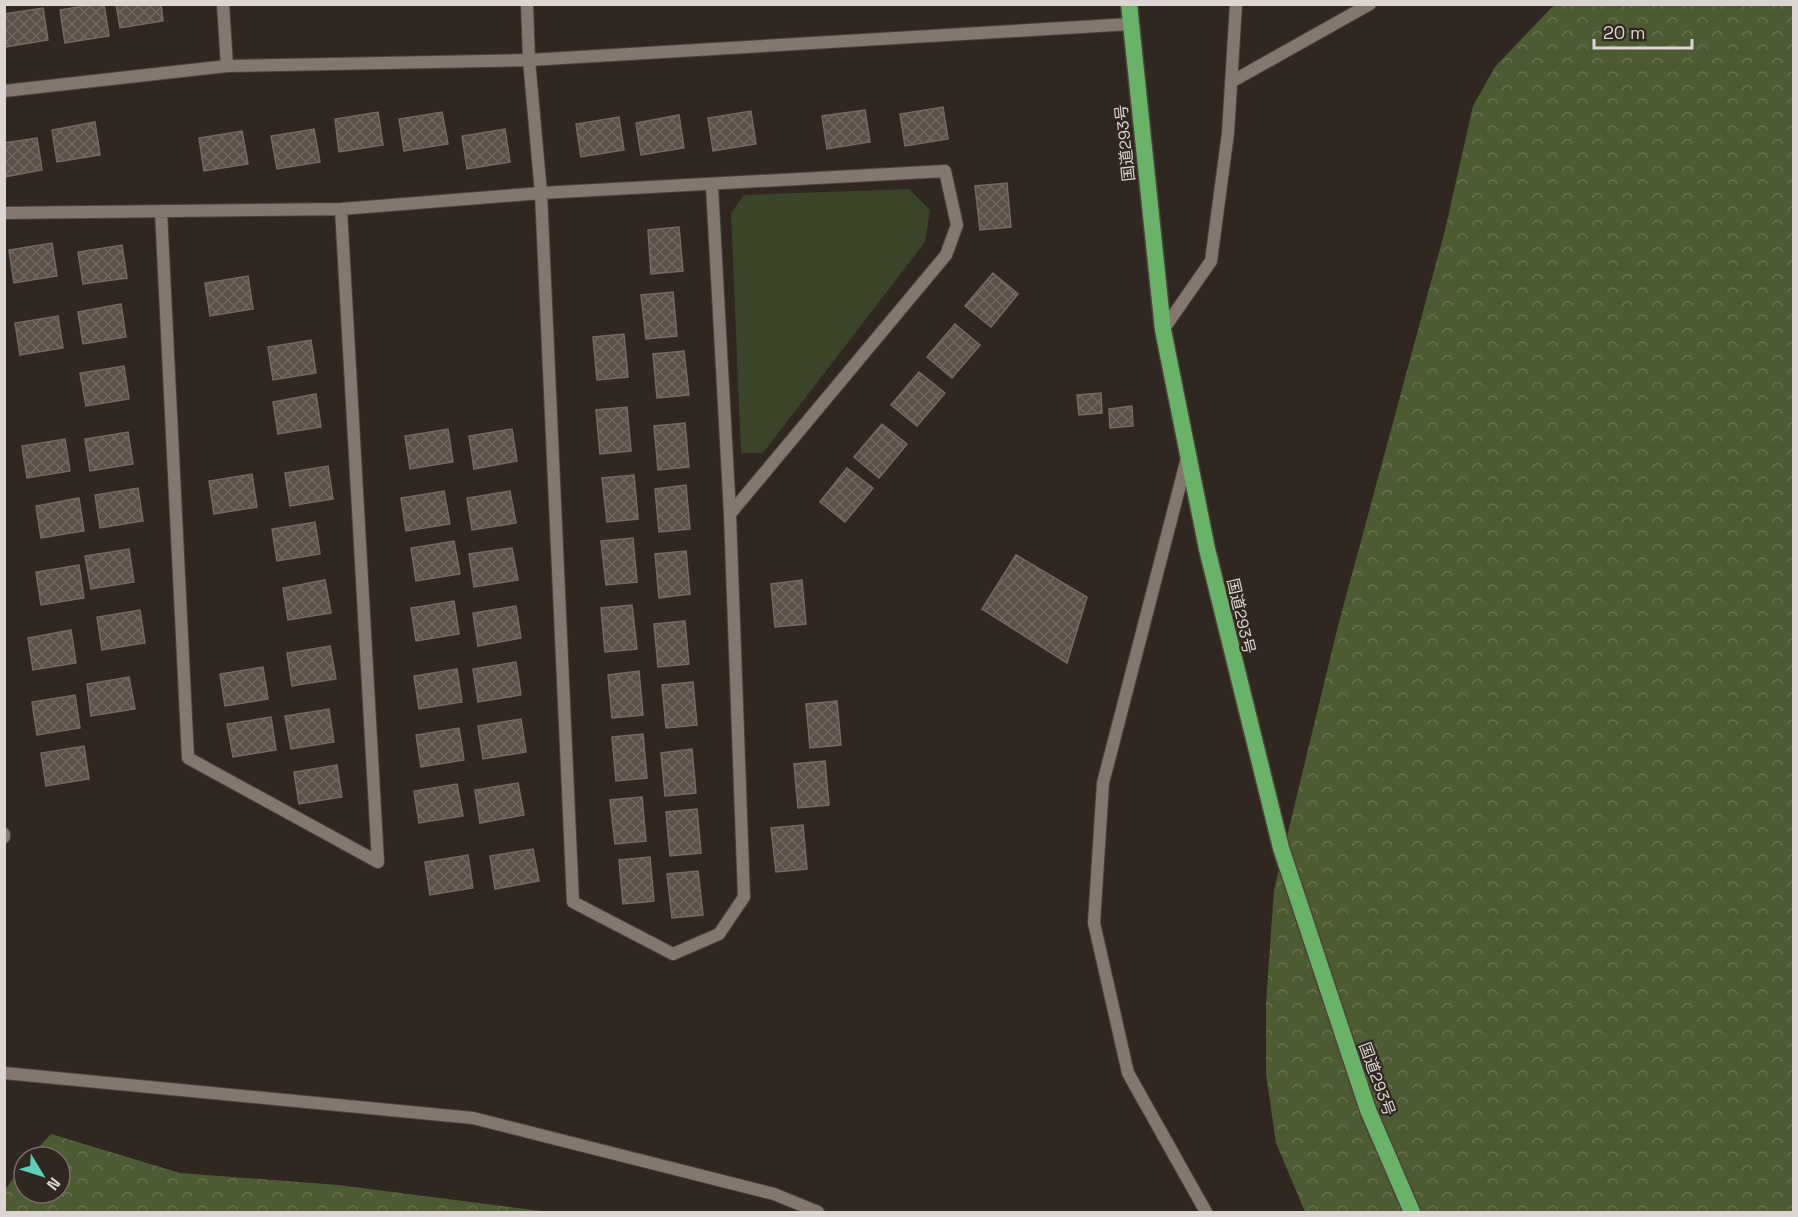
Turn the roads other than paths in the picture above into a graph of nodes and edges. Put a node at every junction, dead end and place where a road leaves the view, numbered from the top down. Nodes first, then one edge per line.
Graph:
1 (224, 4) edge
2 (527, 4) edge
3 (1129, 4) edge
4 (1236, 4) edge
5 (1370, 4) edge
6 (1131, 24) junction
7 (529, 60) junction
8 (227, 66) junction
9 (1231, 82) junction
10 (4, 91) edge
11 (712, 186) junction
12 (541, 193) junction
13 (341, 209) junction
14 (161, 211) junction
15 (4, 213) edge
16 (1163, 330) junction
17 (1187, 458) junction
18 (730, 514) junction
19 (4, 1073) edge
20 (818, 1212) edge
21 (1206, 1212) edge
22 (1412, 1212) edge

1 - 8 street
2 - 7 street
3 - 6 highway, 国道293号
4 - 9 street
5 - 9 street
6 - 7 street
6 - 16 highway, 国道293号
7 - 8 street
7 - 12 street
8 - 10 street
9 - 16 street
11 - 12 street
11 - 18 street
11 - 18 street
12 - 13 street
12 - 18 street
13 - 14 street
13 - 14 street
14 - 15 street
16 - 17 highway, 国道293号
17 - 21 street
17 - 22 highway, 国道293号
19 - 20 street

